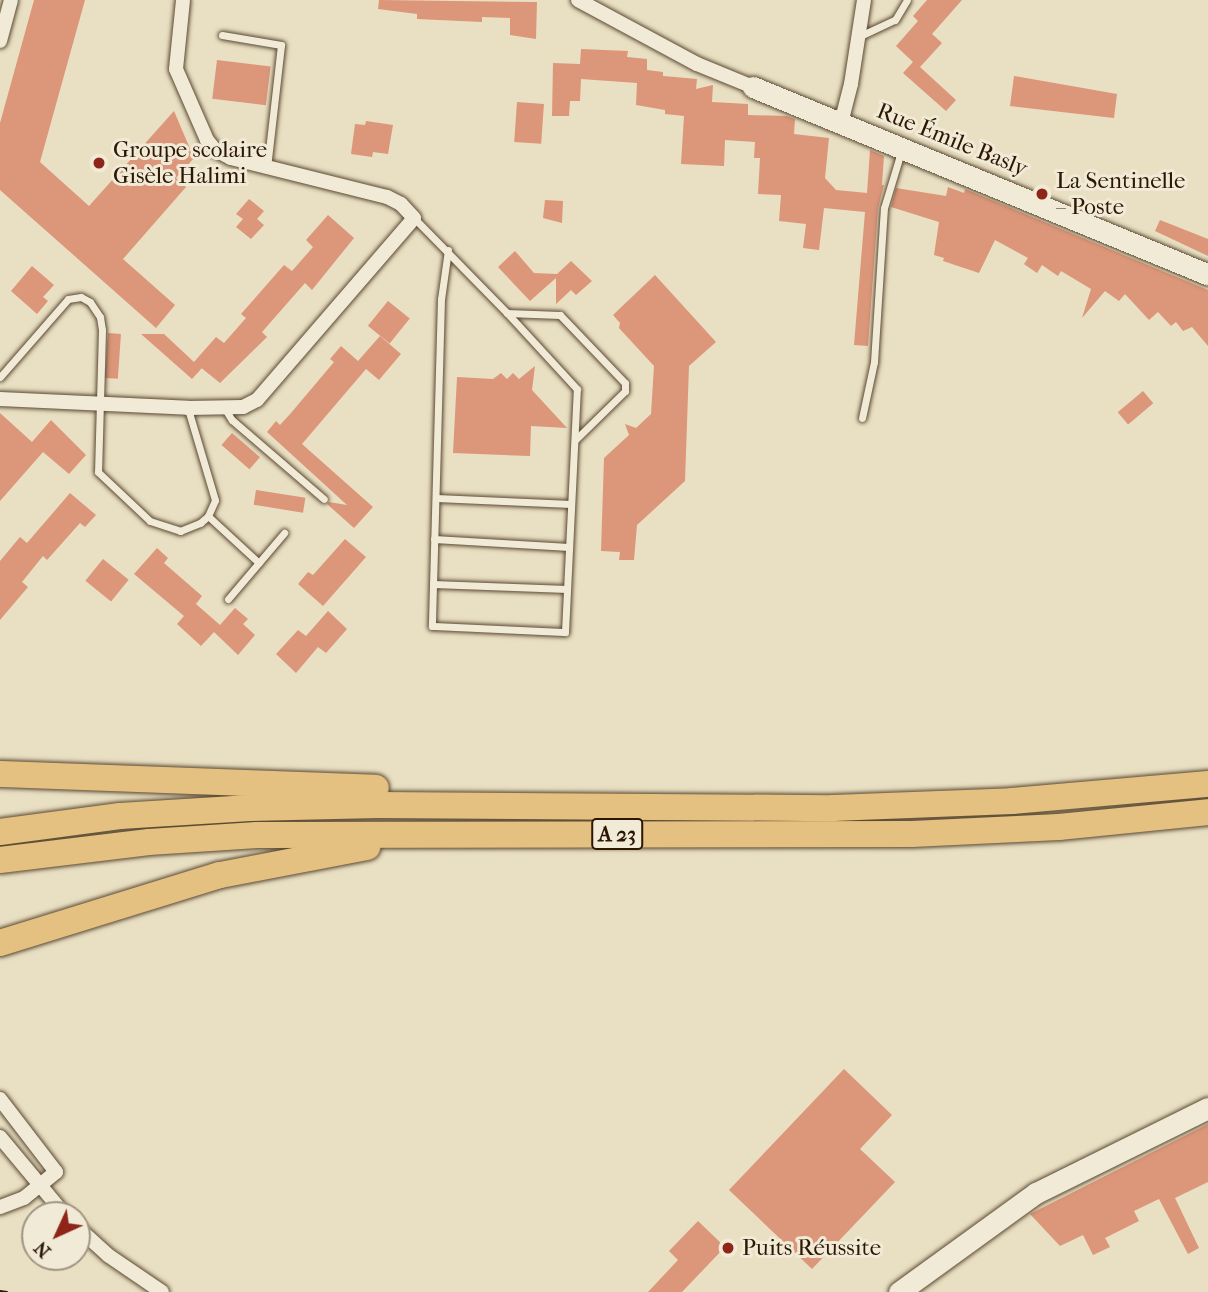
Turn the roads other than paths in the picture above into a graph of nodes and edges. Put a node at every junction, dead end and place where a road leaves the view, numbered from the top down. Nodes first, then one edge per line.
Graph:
1 (11, 0) edge
2 (183, 0) edge
3 (578, 0) edge
4 (864, 0) edge
5 (907, 0) edge
6 (222, 35) dead end
7 (858, 36) junction
8 (0, 39) edge
9 (753, 87) joint
10 (841, 123) junction
11 (902, 148) junction
12 (267, 167) junction
13 (414, 218) junction
14 (448, 250) junction
15 (1208, 275) edge
16 (507, 313) junction
17 (0, 377) edge
18 (0, 399) edge
19 (101, 404) junction
20 (188, 408) junction
21 (225, 409) junction
22 (862, 418) dead end
23 (575, 440) junction
24 (436, 498) junction
25 (324, 499) dead end
26 (571, 504) junction
27 (208, 516) junction
28 (284, 533) dead end
29 (435, 539) junction
30 (569, 547) junction
31 (259, 563) junction
32 (433, 584) junction
33 (567, 589) junction
34 (228, 599) dead end
35 (0, 774) edge
36 (1208, 784) edge
37 (534, 806) junction
38 (1208, 812) edge
39 (0, 832) edge
40 (446, 833) junction
41 (0, 860) edge
42 (0, 943) edge
43 (0, 1099) edge
44 (1208, 1108) edge
45 (0, 1137) edge
46 (38, 1186) junction
47 (52, 1201) edge
48 (0, 1207) edge
49 (91, 1239) edge
50 (162, 1292) edge
51 (900, 1292) edge

1 - 8 street
2 - 12 street
3 - 9 street
4 - 7 street
5 - 7 lane
6 - 12 lane
7 - 10 street
9 - 10 street, Rue Émile Basly
10 - 11 street, Rue Émile Basly
11 - 15 street, Rue Émile Basly
11 - 22 lane
12 - 13 street
13 - 14 lane
13 - 21 street
14 - 16 lane
14 - 24 lane
16 - 23 lane
16 - 23 lane
17 - 19 lane
18 - 19 street
19 - 20 street
19 - 27 lane
20 - 21 street
20 - 27 lane
21 - 25 lane
23 - 26 lane
24 - 26 lane
24 - 29 lane
26 - 30 lane
27 - 31 lane
28 - 31 lane
29 - 30 lane
29 - 32 lane
30 - 33 lane
31 - 34 lane
32 - 33 lane
32 - 33 lane
35 - 37 highway
36 - 37 highway, A 23
37 - 39 highway, A 23
38 - 40 highway, A 23
40 - 41 highway, A 23
40 - 42 highway
43 - 46 street
44 - 51 street
45 - 46 street
46 - 47 street
46 - 48 street
49 - 50 street

